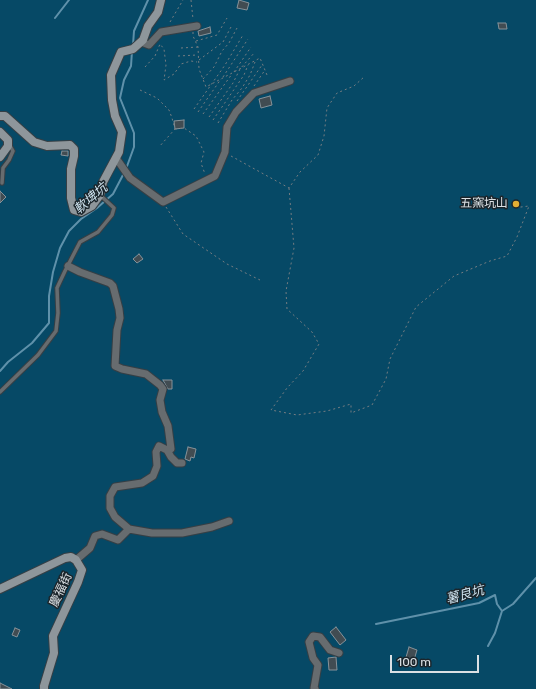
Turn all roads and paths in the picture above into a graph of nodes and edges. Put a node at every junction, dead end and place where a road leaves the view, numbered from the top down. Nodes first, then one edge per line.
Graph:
1 (161, 0) edge
2 (183, 0) edge
3 (191, 0) edge
4 (227, 18) dead end
5 (170, 22) dead end
6 (195, 26) junction
7 (231, 27) dead end
8 (236, 28) dead end
9 (243, 36) dead end
10 (248, 39) dead end
11 (142, 41) junction
12 (195, 41) junction
13 (198, 47) junction
14 (251, 47) dead end
15 (180, 48) dead end
16 (255, 52) dead end
17 (198, 55) junction
18 (178, 56) dead end
19 (198, 61) junction
20 (255, 61) junction
21 (248, 64) junction
22 (262, 64) junction
23 (145, 67) dead end
24 (240, 69) junction
25 (265, 70) junction
26 (233, 73) junction
27 (268, 75) dead end
28 (364, 77) dead end
29 (222, 78) junction
30 (203, 80) junction
31 (290, 82) dead end
32 (211, 84) junction
33 (252, 88) dead end
34 (140, 90) dead end
35 (234, 104) dead end
36 (194, 109) dead end
37 (198, 112) dead end
38 (203, 114) dead end
39 (0, 116) edge
40 (209, 117) dead end
41 (213, 120) dead end
42 (218, 123) dead end
43 (174, 129) junction
44 (0, 132) edge
45 (8, 142) junction
46 (159, 147) dead end
47 (225, 152) junction
48 (0, 157) edge
49 (118, 161) junction
50 (208, 180) junction
51 (2, 183) dead end
52 (289, 188) junction
53 (100, 195) junction
54 (163, 202) junction
55 (513, 208) dead end
56 (68, 266) junction
57 (260, 280) dead end
58 (0, 392) edge
59 (167, 450) junction
60 (182, 463) dead end
61 (229, 521) dead end
62 (129, 529) junction
63 (76, 560) junction
64 (0, 589) edge
65 (338, 653) dead end
66 (44, 689) edge
67 (315, 689) edge

1 - 11 street
2 - 5 path
3 - 6 path
4 - 12 path
6 - 11 street
6 - 12 path
7 - 19 path
8 - 30 path
9 - 32 path
10 - 29 path
11 - 49 street
12 - 13 path
13 - 15 path
13 - 17 path
14 - 26 path
16 - 24 path
17 - 18 path
17 - 19 path
19 - 23 path
19 - 30 path
20 - 21 path
20 - 22 path
20 - 42 path
21 - 24 path
21 - 41 path
22 - 25 path
22 - 35 path
24 - 26 path
24 - 40 path
25 - 27 path
25 - 33 path
26 - 29 path
26 - 38 path
28 - 52 path
29 - 32 path
29 - 37 path
30 - 32 path
31 - 47 street
32 - 36 path
34 - 43 path
39 - 53 street
43 - 46 path
43 - 50 path
44 - 45 street
45 - 48 street
45 - 51 lane
47 - 50 street
47 - 52 path
49 - 53 street
49 - 54 street
50 - 54 street
52 - 55 path
53 - 56 lane
54 - 57 path
56 - 58 lane
56 - 59 street
59 - 60 street
59 - 62 street
61 - 62 street
62 - 63 street
63 - 64 street, 慶福街
63 - 66 street, 慶福街
65 - 67 street

